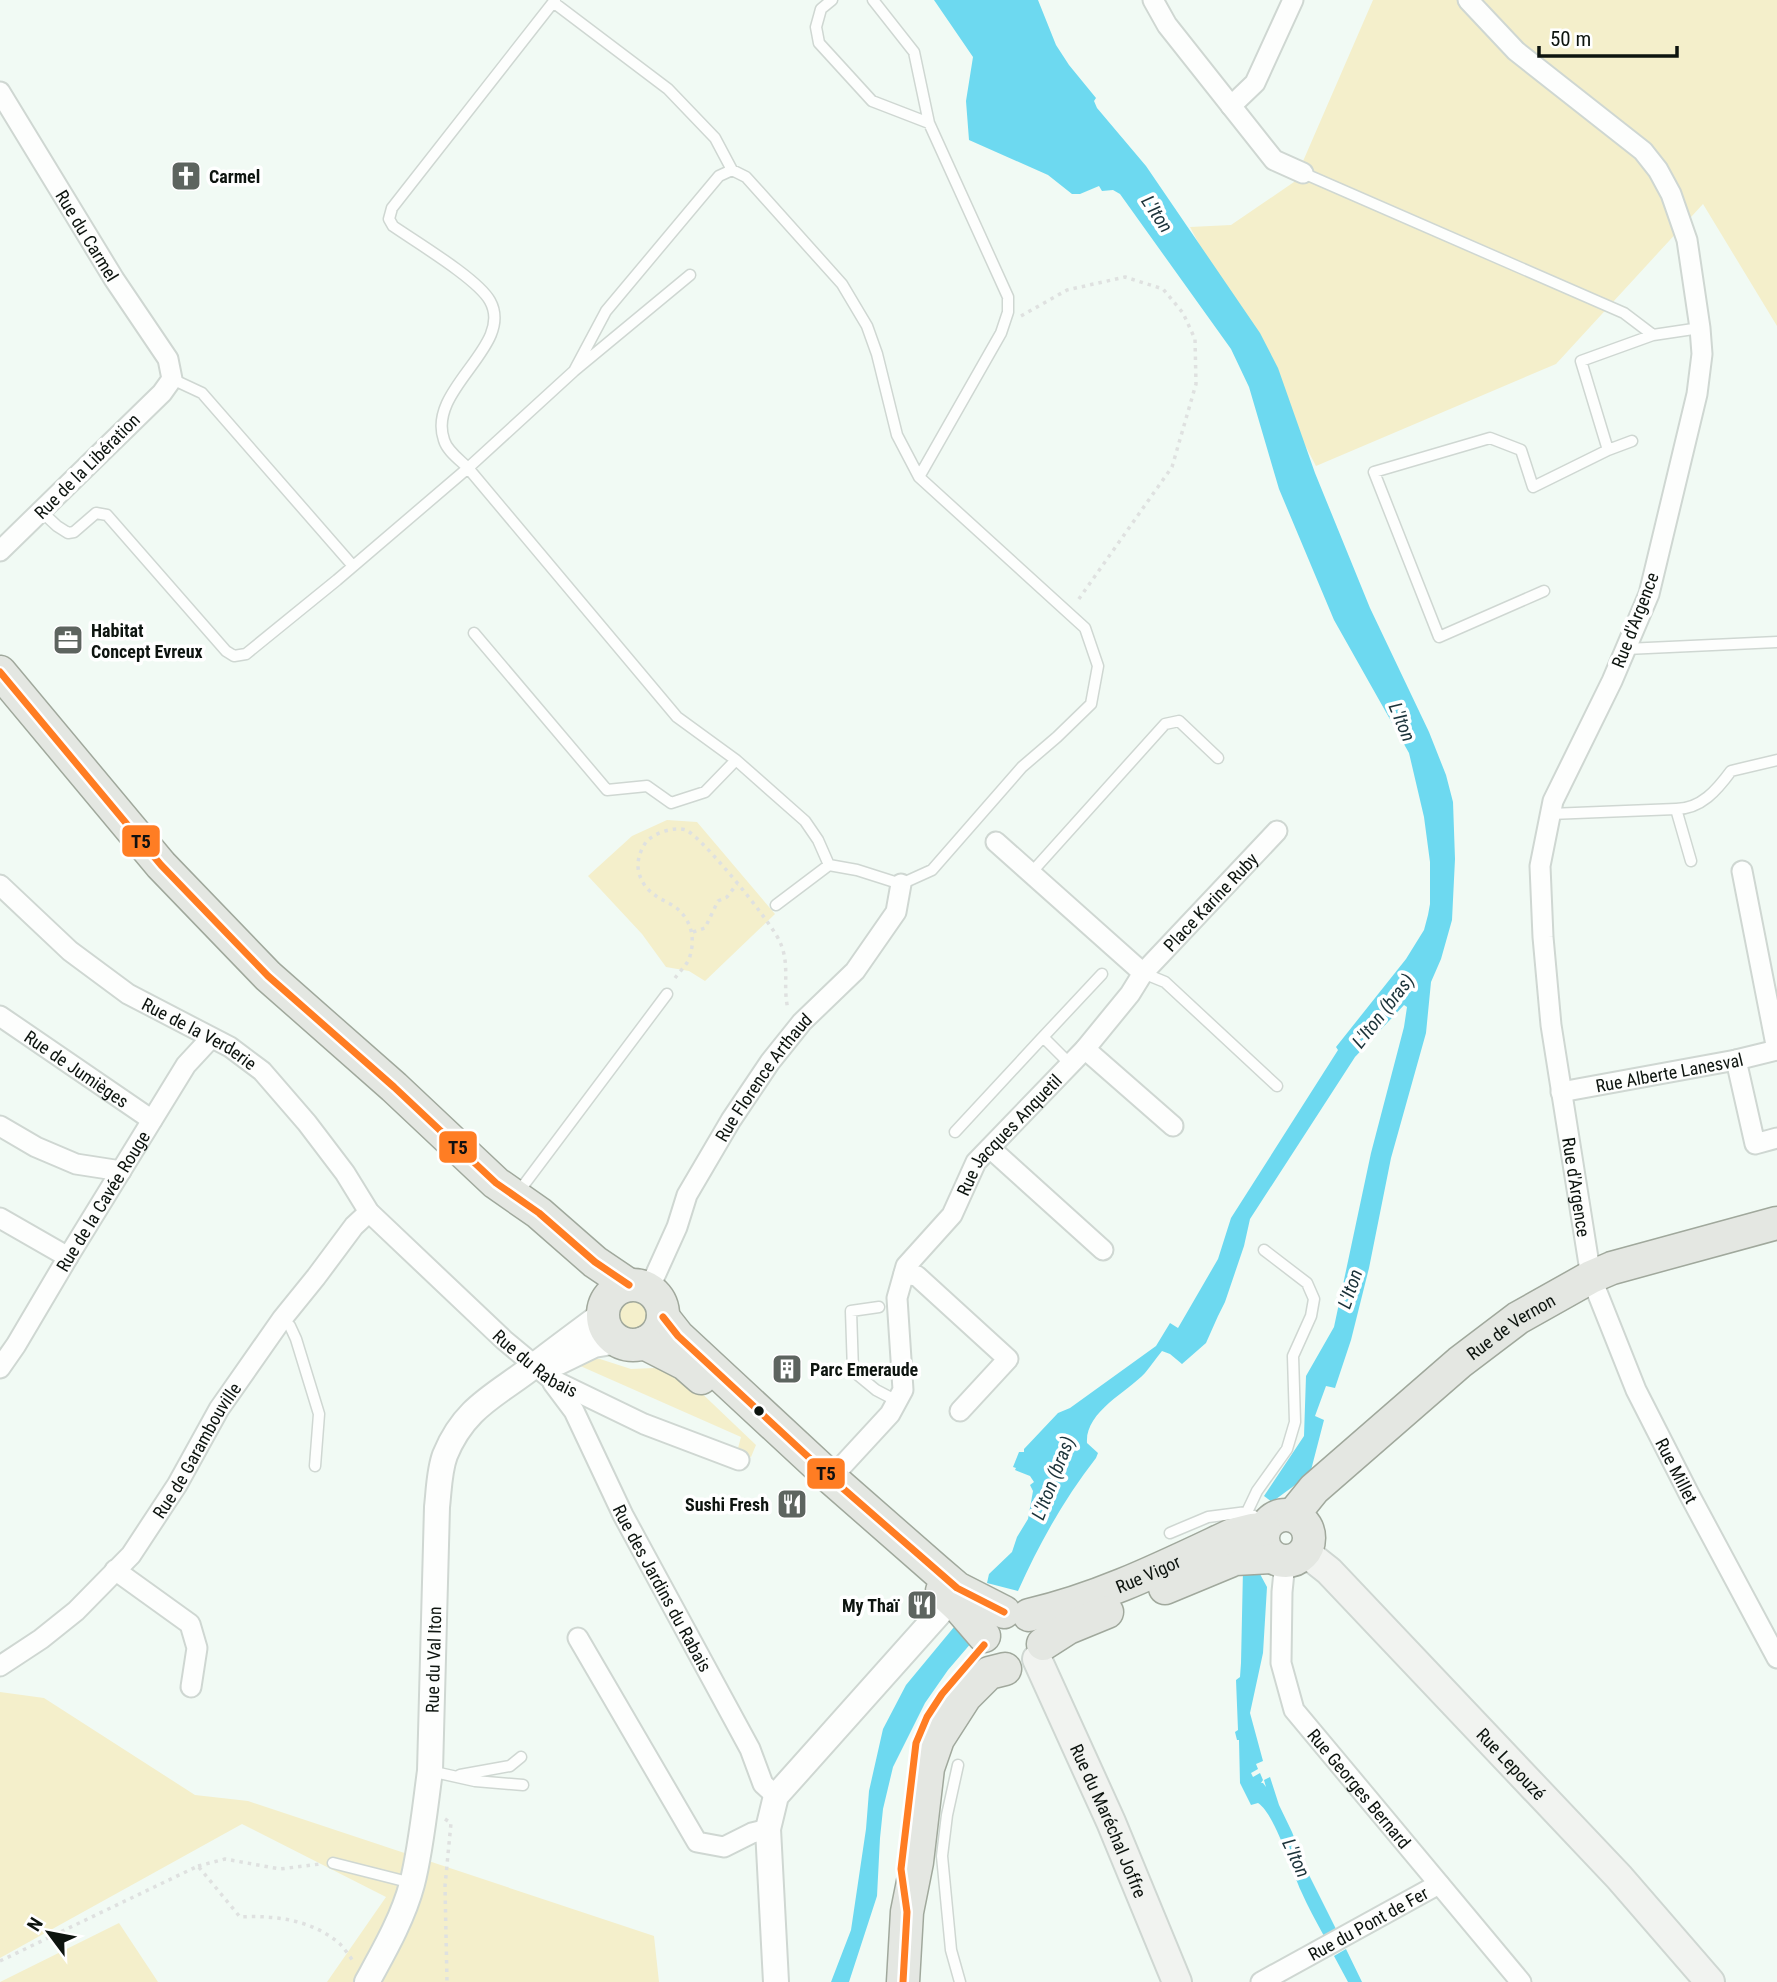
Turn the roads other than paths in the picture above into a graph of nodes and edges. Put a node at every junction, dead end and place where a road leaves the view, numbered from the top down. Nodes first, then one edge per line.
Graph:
1 (832, 0) edge
2 (873, 0) edge
3 (1153, 0) edge
4 (1293, 0) edge
5 (1468, 0) edge
6 (554, 1) edge
7 (0, 92) edge
8 (1231, 106) junction
9 (929, 123) junction
10 (732, 170) junction
11 (1303, 173) joint
12 (690, 275) dead end
13 (1700, 328) junction
14 (1653, 335) junction
15 (574, 371) junction
16 (172, 379) junction
17 (1632, 441) dead end
18 (1608, 450) junction
19 (468, 468) junction
20 (919, 477) junction
21 (42, 512) junction
22 (0, 551) edge
23 (353, 566) junction
24 (1544, 591) dead end
25 (474, 633) dead end
26 (1777, 642) edge
27 (1625, 649) junction
28 (0, 672) edge
29 (1218, 758) dead end
30 (736, 760) junction
31 (1777, 760) edge
32 (1676, 809) junction
33 (1550, 814) junction
34 (1277, 831) dead end
35 (996, 842) dead end
36 (1690, 861) dead end
37 (829, 865) junction
38 (1742, 871) dead end
39 (1031, 873) junction
40 (901, 884) junction
41 (0, 885) edge
42 (776, 905) dead end
43 (1143, 973) junction
44 (1102, 974) dead end
45 (667, 993) dead end
46 (0, 1016) edge
47 (1043, 1037) junction
48 (211, 1038) junction
49 (1085, 1049) junction
50 (1777, 1050) edge
51 (1736, 1060) junction
52 (1070, 1064) junction
53 (1277, 1086) dead end
54 (1561, 1092) junction
55 (152, 1120) junction
56 (0, 1126) edge
57 (1174, 1126) dead end
58 (955, 1132) dead end
59 (1777, 1138) edge
60 (990, 1147) junction
61 (121, 1171) junction
62 (514, 1197) junction
63 (369, 1212) junction
64 (0, 1218) edge
65 (1777, 1223) edge
66 (1103, 1250) dead end
67 (1264, 1250) dead end
68 (68, 1257) junction
69 (904, 1274) junction
70 (1591, 1277) junction
71 (639, 1287) junction
72 (879, 1307) dead end
73 (663, 1317) junction
74 (282, 1319) junction
75 (617, 1326) junction
76 (8, 1342) edge
77 (0, 1368) edge
78 (542, 1373) junction
79 (897, 1401) junction
80 (960, 1411) dead end
81 (739, 1460) dead end
82 (315, 1466) dead end
83 (831, 1478) junction
84 (1170, 1533) dead end
85 (1265, 1539) junction
86 (115, 1570) junction
87 (982, 1615) junction
88 (578, 1638) dead end
89 (1040, 1651) junction
90 (1777, 1658) edge
91 (0, 1666) edge
92 (1004, 1669) junction
93 (191, 1687) dead end
94 (521, 1758) dead end
95 (958, 1765) dead end
96 (441, 1774) junction
97 (523, 1785) dead end
98 (776, 1796) junction
99 (768, 1829) junction
100 (333, 1863) dead end
101 (412, 1883) junction
102 (1439, 1884) junction
103 (907, 1912) junction
104 (368, 1981) edge
105 (776, 1982) edge
106 (902, 1982) edge
107 (960, 1982) edge
108 (1178, 1982) edge
109 (1261, 1982) edge
110 (1521, 1982) edge
111 (1710, 1982) edge

1 - 9 lane
2 - 9 lane
3 - 8 street
4 - 8 street
5 - 13 street, Rue d'Argence
6 - 10 lane
6 - 19 lane
7 - 16 street, Rue du Carmel
8 - 11 street
9 - 20 lane
10 - 15 lane
10 - 20 lane
11 - 14 lane
12 - 15 lane
13 - 14 lane
13 - 27 street, Rue d'Argence
14 - 18 lane
15 - 19 lane
16 - 21 street, Rue de la Libération
16 - 23 lane
17 - 18 lane
18 - 24 lane
19 - 23 lane
19 - 30 lane
20 - 40 lane
21 - 22 street, Rue de la Libération
21 - 23 lane
25 - 30 lane
26 - 27 lane
27 - 33 street, Rue d'Argence
28 - 62 main road
29 - 39 lane
30 - 37 lane
31 - 32 lane
32 - 33 lane
32 - 36 lane
33 - 54 street, Rue d'Argence
34 - 43 street, Place Karine Ruby
35 - 39 street
37 - 40 lane
37 - 42 lane
38 - 50 street
39 - 43 street
40 - 71 street, Rue Florence Arthaud
41 - 48 street, Rue de la Verderie
43 - 49 street, Rue Jacques Anquetil
43 - 53 lane
44 - 47 lane
45 - 62 lane
46 - 55 street, Rue de Jumièges
47 - 52 lane
47 - 58 lane
48 - 55 street, Rue de la Cavée Rouge
48 - 63 street, Rue de la Verderie
49 - 52 street, Rue Jacques Anquetil
49 - 57 street
50 - 51 street, Rue Alberte Lanesval
51 - 54 street, Rue Alberte Lanesval
51 - 59 street
52 - 60 street, Rue Jacques Anquetil
54 - 70 street, Rue d'Argence
55 - 61 street, Rue de la Cavée Rouge
56 - 61 street
60 - 66 street
60 - 69 street, Rue Jacques Anquetil
61 - 68 street, Rue de la Cavée Rouge
62 - 71 main road
62 - 75 main road
63 - 74 street, Rue de Garambouville
63 - 78 street, Rue du Rabais
64 - 68 street
65 - 70 main road, Rue de Vernon
67 - 85 lane
68 - 76 street, Rue de la Cavée Rouge
69 - 79 street, Rue Jacques Anquetil
69 - 80 street
70 - 85 main road, Rue de Vernon
70 - 90 street, Rue Millet
71 - 73 main road
71 - 75 main road
72 - 79 lane
73 - 75 main road
73 - 83 main road
74 - 82 lane
74 - 86 street, Rue de Garambouville
75 - 78 street, Rue du Val Iton
75 - 87 main road
76 - 77 street, Rue de la Cavée Rouge
78 - 81 street, Rue du Rabais
78 - 96 street, Rue du Val Iton
78 - 98 street, Rue des Jardins du Rabais
79 - 83 street, Rue Jacques Anquetil
83 - 87 main road
84 - 85 lane
85 - 87 main road, Rue Vigor
85 - 89 main road, Rue Vigor
85 - 102 street, Rue Georges Bernard
85 - 111 main road, Rue Lepouzé
86 - 91 street, Rue de Garambouville
86 - 93 street
87 - 89 main road
87 - 92 main road
87 - 98 street
87 - 103 main road
88 - 99 street
89 - 92 main road, Rue Vigor
89 - 108 main road, Rue du Maréchal Joffre
92 - 103 main road, Rue Vigor
94 - 96 lane
95 - 107 lane
96 - 97 lane
96 - 101 street, Rue du Val Iton
98 - 99 street
99 - 105 street
100 - 101 lane
101 - 104 street, Rue du Val Iton
102 - 109 street, Rue du Pont de Fer
102 - 110 street, Rue Georges Bernard
103 - 106 main road

